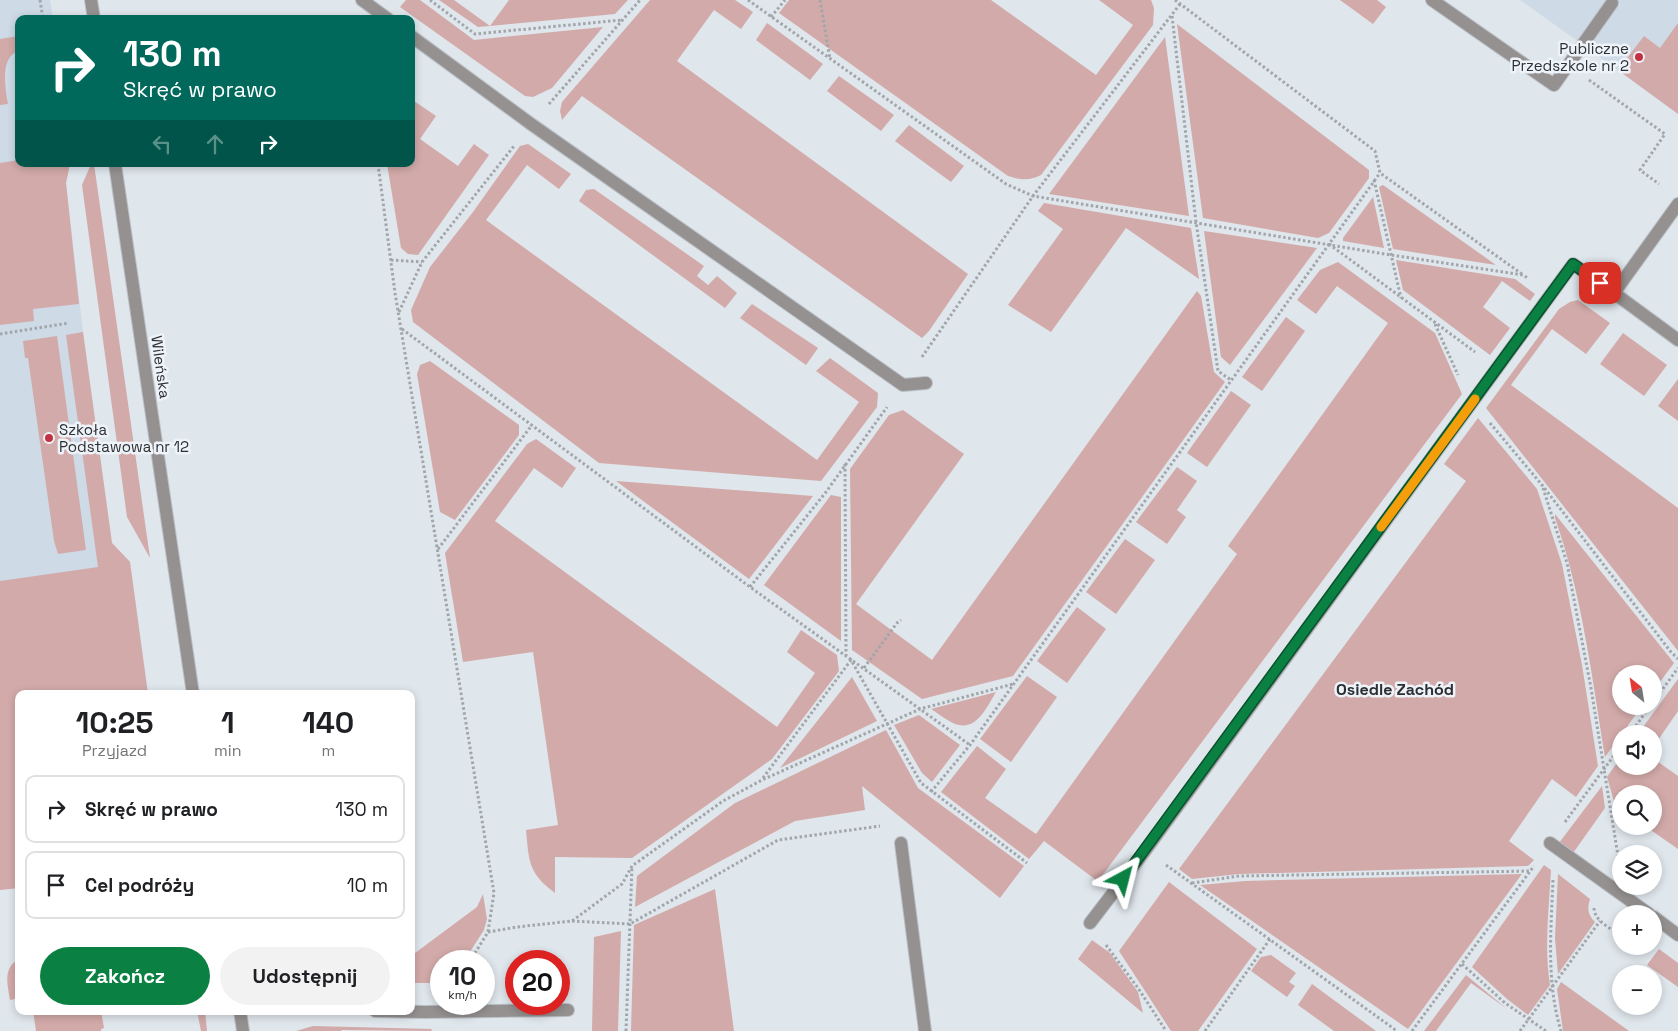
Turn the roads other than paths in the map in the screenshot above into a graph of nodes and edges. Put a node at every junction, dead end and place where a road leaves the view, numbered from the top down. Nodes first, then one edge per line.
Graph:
1 (91, 0) edge
2 (362, 0) edge
3 (1432, 0) edge
4 (1612, 3) dead end
5 (93, 15) edge
6 (383, 15) edge
7 (415, 39) edge
8 (115, 167) edge
9 (1678, 204) edge
10 (1614, 293) junction
11 (1678, 340) edge
12 (926, 383) dead end
13 (192, 690) edge
14 (901, 843) dead end
15 (1552, 845) road end
16 (1636, 905) edge
17 (1090, 923) road end
18 (1662, 923) edge
19 (1678, 935) edge
20 (505, 1011) edge
21 (415, 1012) edge
22 (241, 1015) edge
23 (243, 1031) edge
24 (925, 1031) edge

1 - 5 street
2 - 6 street
3 - 4 street
7 - 12 street
8 - 13 street, Wileńska
9 - 10 street
10 - 11 street
10 - 17 street
14 - 24 street
15 - 16 street
18 - 19 street
20 - 21 street
22 - 23 street

